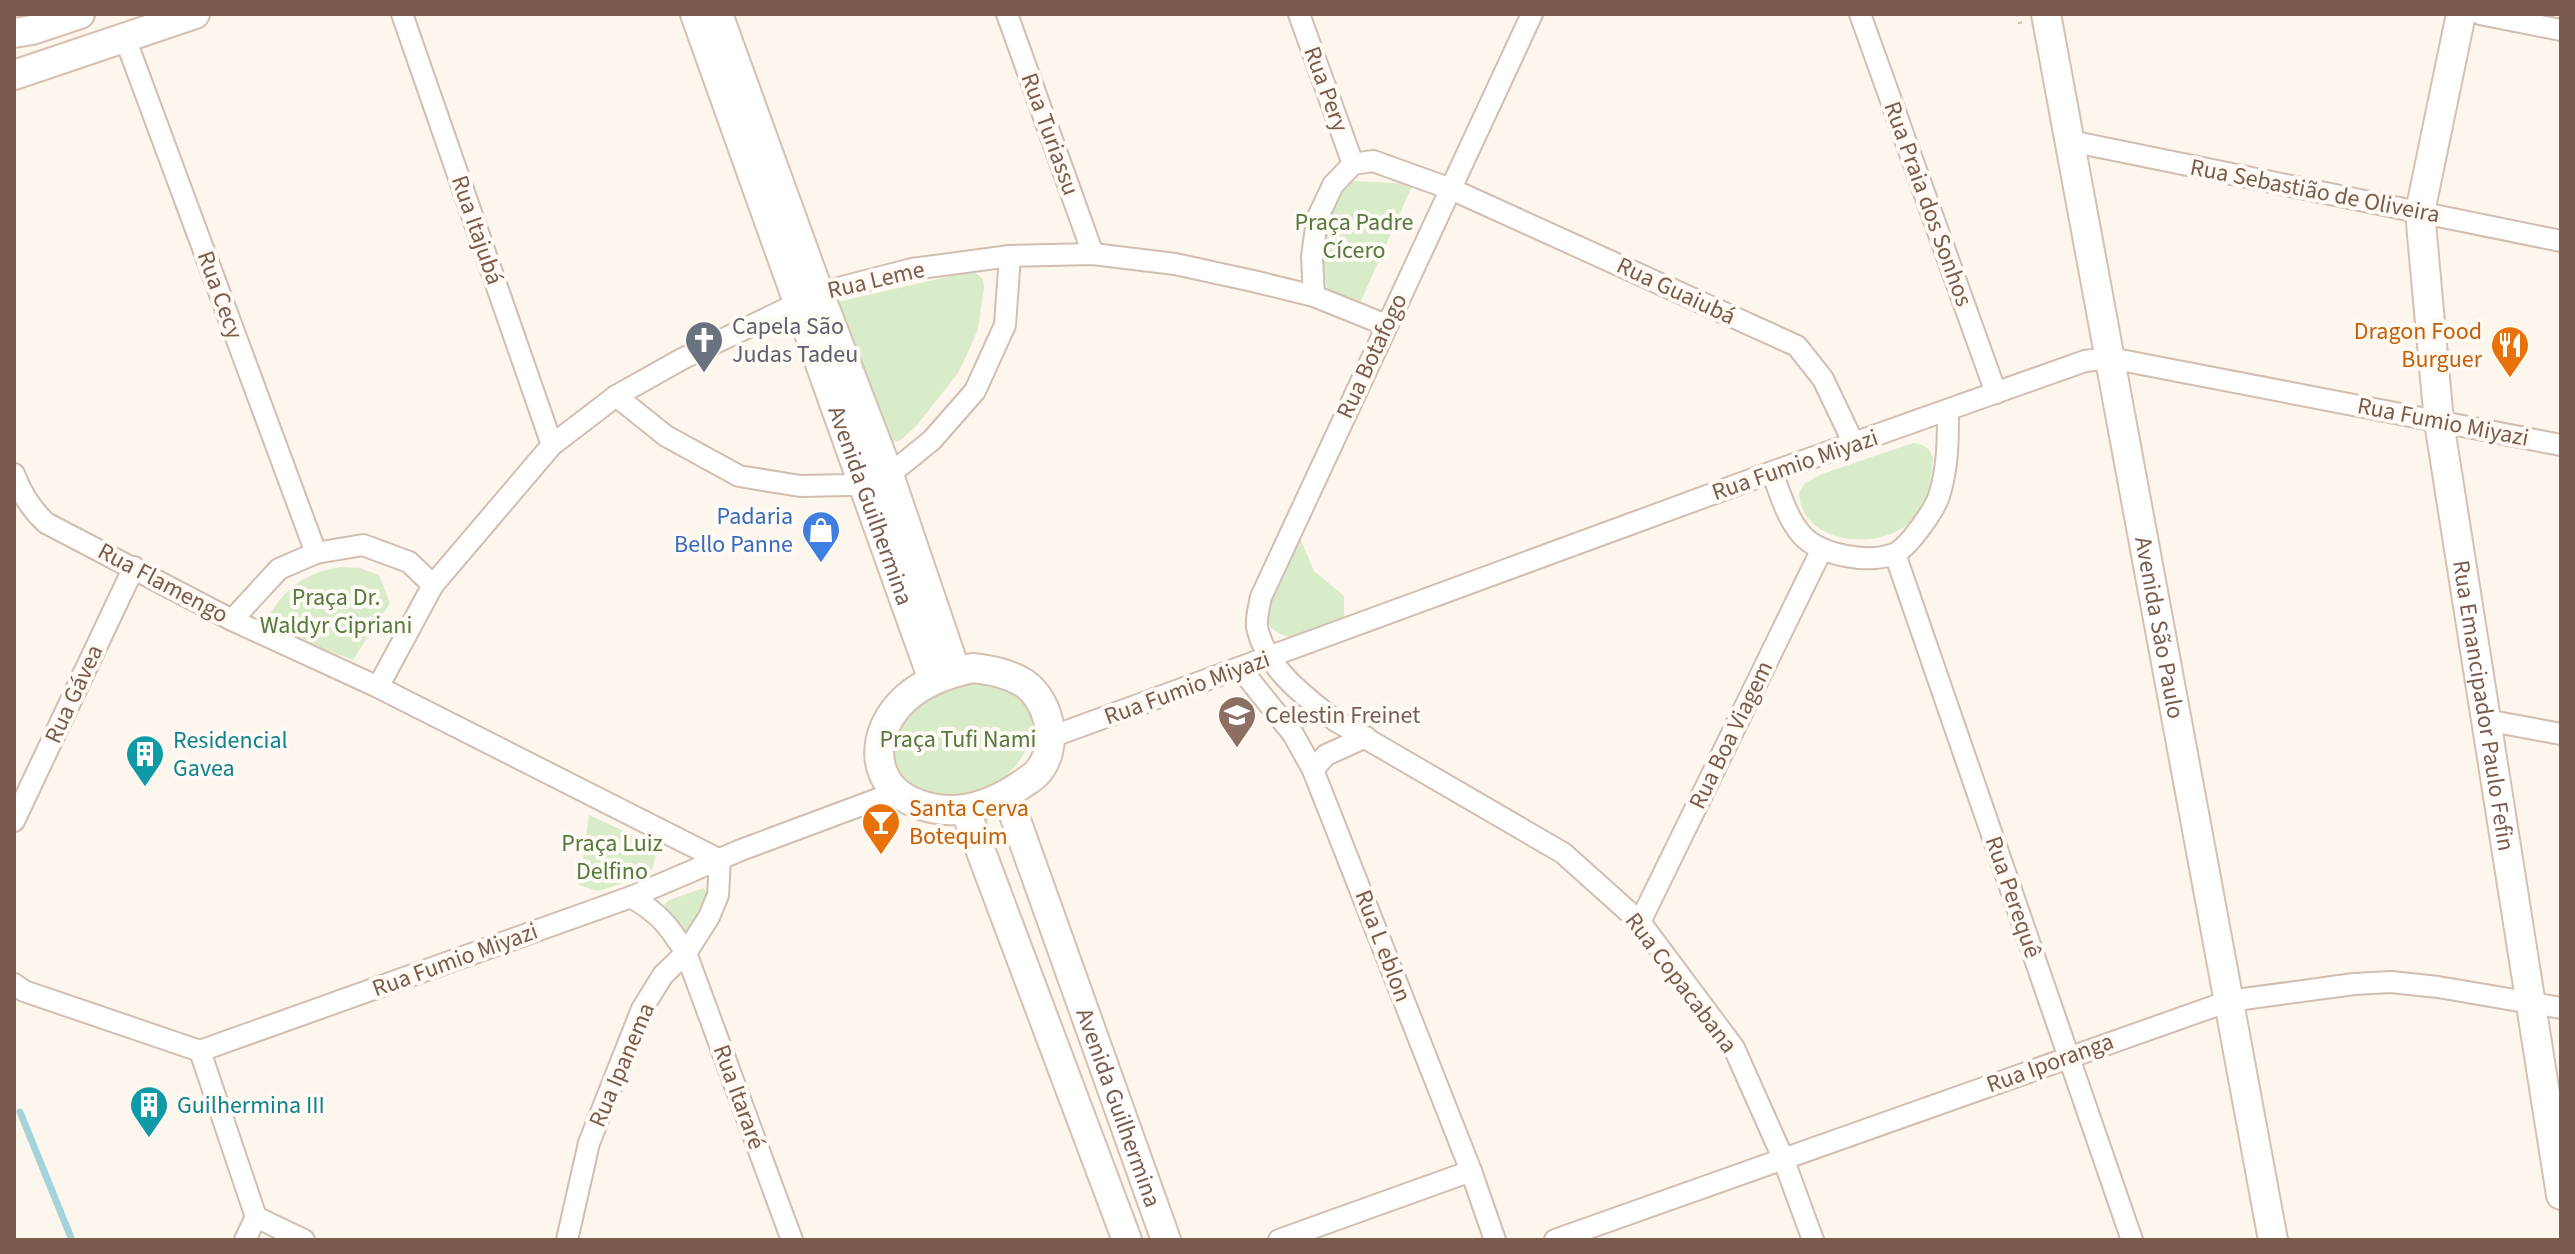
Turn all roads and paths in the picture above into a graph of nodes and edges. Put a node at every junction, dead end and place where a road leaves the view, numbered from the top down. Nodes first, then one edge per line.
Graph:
1 (80, 14) edge
2 (195, 14) edge
3 (402, 14) edge
4 (695, 14) edge
5 (718, 14) edge
6 (1007, 14) edge
7 (1299, 14) edge
8 (1532, 14) edge
9 (1860, 14) edge
10 (2046, 14) edge
11 (2461, 14) edge
12 (2480, 14) edge
13 (2561, 30) edge
14 (14, 33) edge
15 (125, 38) junction
16 (14, 75) edge
17 (2070, 141) junction
18 (1353, 164) junction
19 (1451, 189) junction
20 (2420, 212) junction
21 (2561, 241) edge
22 (1093, 254) junction
23 (1010, 256) junction
24 (1314, 296) junction
25 (808, 298) junction
26 (1386, 325) junction
27 (2110, 358) junction
28 (1996, 393) junction
29 (616, 396) junction
30 (1948, 410) junction
31 (2439, 422) junction
32 (1854, 444) junction
33 (552, 445) junction
34 (2561, 445) edge
35 (1772, 472) junction
36 (14, 474) edge
37 (875, 478) junction
38 (1822, 549) junction
39 (316, 553) junction
40 (1895, 554) junction
41 (134, 567) junction
42 (433, 585) junction
43 (232, 620) junction
44 (1268, 658) junction
45 (1240, 668) junction
46 (944, 676) junction
47 (378, 687) junction
48 (2486, 720) junction
49 (2561, 734) edge
50 (1051, 737) junction
51 (1366, 737) junction
52 (1313, 770) junction
53 (894, 793) junction
54 (1007, 795) junction
55 (965, 809) junction
56 (14, 821) edge
57 (720, 860) junction
58 (631, 897) junction
59 (1640, 922) junction
60 (686, 953) junction
61 (14, 984) edge
62 (2229, 1001) junction
63 (2531, 1002) junction
64 (2561, 1008) edge
65 (200, 1051) junction
66 (2068, 1057) junction
67 (1783, 1158) junction
68 (1471, 1171) junction
69 (2561, 1195) edge
70 (256, 1217) junction
71 (245, 1240) edge
72 (304, 1240) edge
73 (567, 1240) edge
74 (792, 1240) edge
75 (1127, 1240) edge
76 (1166, 1240) edge
77 (1279, 1240) edge
78 (1495, 1240) edge
79 (1555, 1240) edge
80 (1813, 1240) edge
81 (2132, 1240) edge
82 (2273, 1240) edge

1 - 14 street
2 - 15 street
3 - 33 street, Rua Itajubá
4 - 25 street, Avenida Guilhermina
5 - 25 street, Avenida Guilhermina
6 - 22 street, Rua Turiassu
7 - 18 street, Rua Pery
8 - 19 street, Rua Botafogo
9 - 28 street, Rua Praia dos Sonhos
10 - 17 street, Avenida São Paulo
11 - 20 street, Rua Emancipador Paulo Fefin
12 - 13 street
15 - 16 street
15 - 39 street, Rua Cecy
17 - 20 street, Rua Sebastião de Oliveira
17 - 27 street, Avenida São Paulo
18 - 19 street
18 - 24 street
19 - 26 street, Rua Botafogo
19 - 32 street, Rua Guaiubá
20 - 21 street, Rua Sebastião de Oliveira
20 - 31 street, Rua Emancipador Paulo Fefin
22 - 23 street, Rua Leme
22 - 24 street, Rua Leme
23 - 25 street, Rua Leme
23 - 37 street
24 - 26 street, Rua Leme
25 - 29 street, Rua Leme
25 - 37 street, Avenida Guilhermina
26 - 44 street, Rua Botafogo
27 - 28 street, Rua Fumio Miyazi
27 - 31 street, Rua Fumio Miyazi
27 - 62 street, Avenida São Paulo
28 - 30 street, Rua Fumio Miyazi
29 - 33 street, Rua Leme
29 - 37 street
30 - 32 street, Rua Fumio Miyazi
30 - 40 street
31 - 34 street, Rua Fumio Miyazi
31 - 48 street, Rua Emancipador Paulo Fefin
32 - 35 street, Rua Fumio Miyazi
33 - 42 street, Rua Leme
35 - 38 street
35 - 44 street, Rua Fumio Miyazi
36 - 41 street, Rua Flamengo
37 - 46 street, Avenida Guilhermina
38 - 40 street
38 - 59 street, Rua Boa Viagem
39 - 42 street
39 - 43 street
40 - 66 street, Rua Perequê
41 - 43 street, Rua Flamengo
41 - 56 street, Rua Gávea
42 - 47 street, Rua Leme
43 - 47 street, Rua Flamengo
44 - 45 street, Rua Fumio Miyazi
44 - 51 street, Rua Copacabana
45 - 50 street, Rua Fumio Miyazi
45 - 52 street, Rua L eblon
46 - 50 street
46 - 53 street
47 - 57 street
48 - 49 street
48 - 63 street, Rua Emancipador Paulo Fefin
50 - 54 street
51 - 52 street
51 - 59 street, Rua Copacabana
52 - 68 street, Rua L eblon
53 - 55 street
53 - 57 street, Rua Fumio Miyazi
54 - 55 street
54 - 76 street, Avenida Guilhermina
55 - 75 street, Avenida Guilhermina
57 - 58 street, Rua Fumio Miyazi
57 - 60 street, Rua Ipanema
58 - 60 street, Rua Itararé
58 - 65 street, Rua Fumio Miyazi
59 - 67 street, Rua Copacabana
60 - 73 street, Rua Ipanema
60 - 74 street, Rua Itararé
61 - 65 street
62 - 63 street, Rua Iporanga
62 - 66 street, Rua Iporanga
62 - 82 street, Avenida São Paulo
63 - 64 street, Rua Iporanga
63 - 69 street, Rua Emancipador Paulo Fefin
65 - 70 street
66 - 67 street, Rua Iporanga
66 - 81 street, Rua Perequê
67 - 79 street, Rua Iporanga
67 - 80 street, Rua Copacabana
68 - 77 street
68 - 78 street, Rua L eblon
70 - 71 street
70 - 72 street

